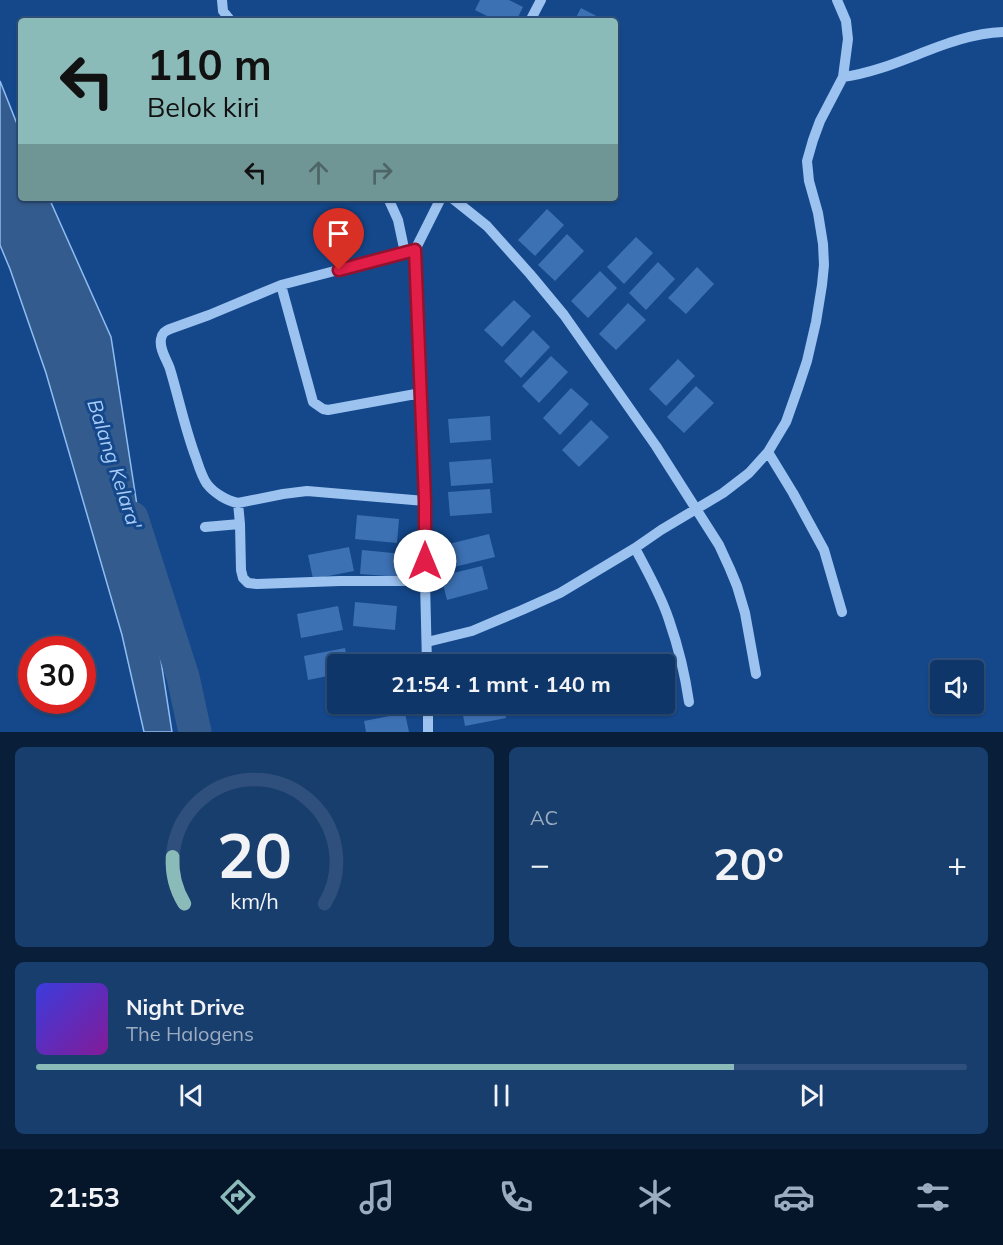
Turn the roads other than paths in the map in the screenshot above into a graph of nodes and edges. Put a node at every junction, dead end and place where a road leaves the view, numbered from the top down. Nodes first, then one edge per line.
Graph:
1 (222, 0) edge
2 (541, 0) edge
3 (837, 0) edge
4 (229, 18) edge
5 (532, 18) edge
6 (1003, 32) edge
7 (843, 77) junction
8 (389, 201) edge
9 (439, 201) edge
10 (456, 201) edge
11 (410, 252) junction
12 (281, 285) junction
13 (421, 393) junction
14 (768, 452) junction
15 (425, 501) junction
16 (238, 504) junction
17 (697, 510) junction
18 (240, 524) junction
19 (205, 527) dead end
20 (634, 548) junction
21 (425, 581) junction
22 (842, 612) dead end
23 (427, 642) junction
24 (427, 654) edge
25 (756, 674) dead end
26 (689, 702) dead end
27 (428, 714) edge
28 (429, 732) edge

1 - 4 street
2 - 5 street
3 - 7 street
6 - 7 street
7 - 14 street
8 - 11 street
9 - 11 street
10 - 17 street
11 - 12 street
11 - 13 street
12 - 13 street
12 - 16 street
13 - 15 street
14 - 17 street
14 - 22 street
15 - 16 street
15 - 21 street
16 - 18 street
17 - 20 street
17 - 25 street
18 - 19 street
18 - 21 street
20 - 23 street
20 - 26 street
21 - 23 street
23 - 24 street
27 - 28 street

